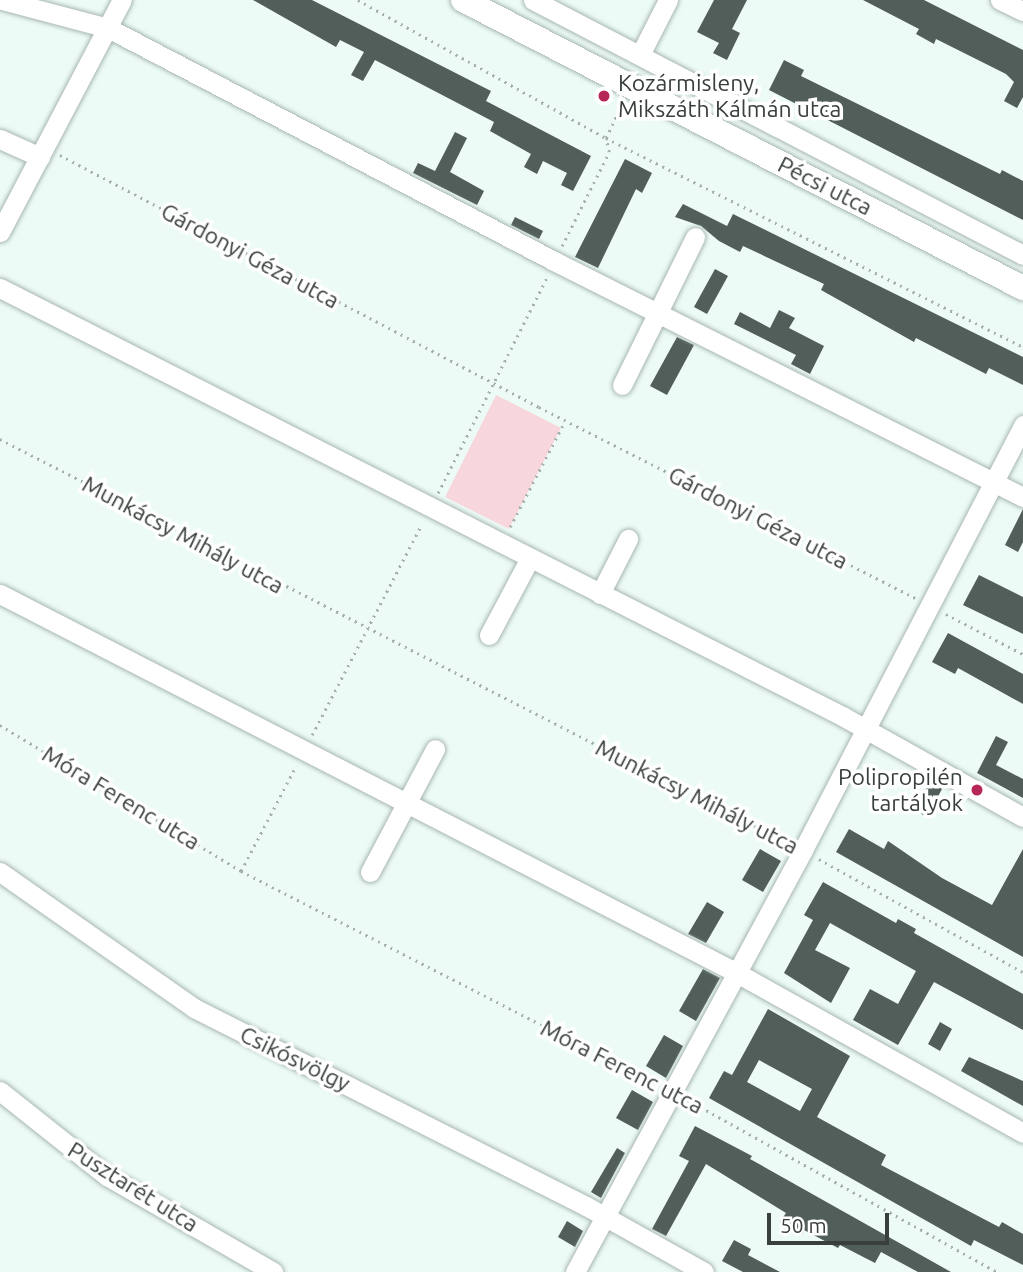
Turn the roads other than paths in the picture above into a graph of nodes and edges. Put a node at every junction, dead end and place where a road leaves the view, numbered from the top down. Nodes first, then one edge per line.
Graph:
1 (2, 0) edge
2 (122, 0) edge
3 (463, 0) edge
4 (533, 0) edge
5 (668, 0) edge
6 (1000, 0) edge
7 (1023, 11) edge
8 (108, 28) junction
9 (640, 55) junction
10 (0, 139) edge
11 (42, 152) junction
12 (0, 232) edge
13 (695, 237) dead end
14 (1023, 255) edge
15 (0, 288) edge
16 (1023, 288) edge
17 (657, 313) junction
18 (622, 385) dead end
19 (1023, 425) edge
20 (993, 482) junction
21 (1023, 497) edge
22 (628, 539) dead end
23 (530, 558) junction
24 (0, 594) edge
25 (600, 594) junction
26 (489, 635) dead end
27 (866, 729) junction
28 (435, 749) dead end
29 (407, 804) junction
30 (1023, 817) edge
31 (0, 872) edge
32 (370, 872) dead end
33 (737, 973) junction
34 (0, 1091) edge
35 (1023, 1133) edge
36 (607, 1217) junction
37 (273, 1272) edge
38 (575, 1272) edge
39 (705, 1272) edge

1 - 8 street
2 - 8 street
3 - 16 main road, Pécsi utca
4 - 9 street
5 - 9 street
6 - 7 street
8 - 11 street
8 - 17 street
9 - 14 street
10 - 11 street
11 - 12 street
13 - 17 street
15 - 23 street
17 - 18 street
17 - 20 street
19 - 20 street
20 - 21 street
20 - 27 street
22 - 25 street
23 - 25 street
23 - 26 street
24 - 29 street
25 - 27 street
27 - 30 street
27 - 33 street
28 - 29 street
29 - 32 street
29 - 33 street
31 - 36 street, Csikósvölgy
33 - 35 street
33 - 36 street
34 - 37 street, Pusztarét utca
36 - 38 street
36 - 39 street, Csikósvölgy

